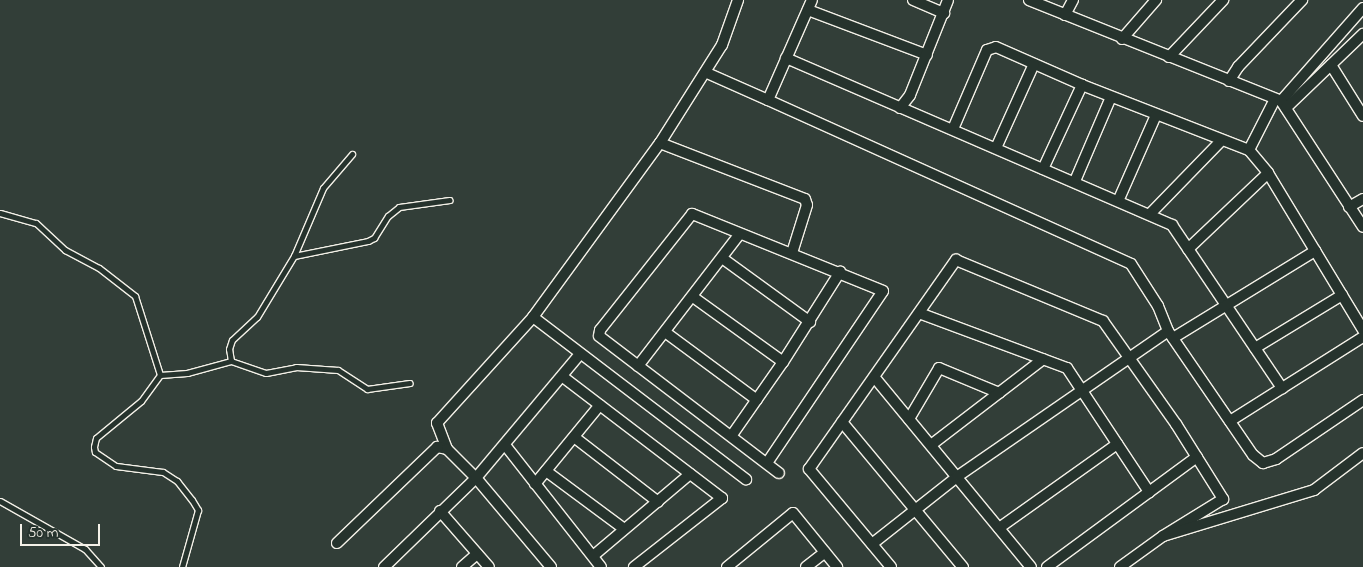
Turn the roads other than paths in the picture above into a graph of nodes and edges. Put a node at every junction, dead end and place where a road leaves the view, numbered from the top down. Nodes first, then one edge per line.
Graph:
1 (738, 0) edge
2 (812, 0) edge
3 (912, 0) edge
4 (948, 0) edge
5 (1029, 0) edge
6 (1073, 0) edge
7 (1156, 0) edge
8 (1223, 0) edge
9 (1302, 0) edge
10 (1363, 8) edge
11 (808, 10) junction
12 (944, 12) junction
13 (1065, 15) junction
14 (1363, 34) edge
15 (1122, 39) junction
16 (927, 55) junction
17 (1168, 57) junction
18 (786, 58) junction
19 (1034, 64) junction
20 (1330, 65) junction
21 (706, 73) junction
22 (1229, 81) junction
23 (1082, 86) junction
24 (1111, 97) junction
25 (768, 100) junction
26 (1281, 103) junction
27 (900, 108) junction
28 (1156, 115) junction
29 (1363, 116) edge
30 (953, 129) junction
31 (660, 142) junction
32 (1220, 142) junction
33 (996, 148) junction
34 (1249, 150) junction
35 (352, 154) dead end
36 (1043, 169) junction
37 (1268, 173) junction
38 (1075, 181) junction
39 (1119, 199) junction
40 (1363, 199) edge
41 (450, 200) dead end
42 (1350, 207) junction
43 (0, 213) edge
44 (1150, 214) junction
45 (1363, 227) edge
46 (739, 235) junction
47 (1188, 249) junction
48 (1315, 251) junction
49 (792, 252) junction
50 (294, 256) junction
51 (722, 258) junction
52 (840, 272) junction
53 (1342, 295) junction
54 (693, 297) junction
55 (1225, 306) junction
56 (919, 313) junction
57 (533, 317) junction
58 (810, 322) junction
59 (1363, 330) edge
60 (666, 332) junction
61 (1171, 334) junction
62 (1363, 337) edge
63 (1255, 348) junction
64 (580, 354) junction
65 (1129, 357) junction
66 (1043, 359) junction
67 (231, 361) junction
68 (784, 362) junction
69 (638, 366) junction
70 (160, 375) junction
71 (563, 377) junction
72 (874, 378) junction
73 (410, 383) dead end
74 (1282, 388) junction
75 (1080, 390) junction
76 (999, 394) junction
77 (757, 400) junction
78 (1363, 400) edge
79 (600, 405) junction
80 (909, 419) junction
81 (1230, 421) junction
82 (842, 422) junction
83 (732, 435) junction
84 (574, 437) junction
85 (1117, 444) junction
86 (505, 445) junction
87 (932, 445) junction
88 (447, 449) junction
89 (1363, 453) edge
90 (1197, 457) junction
91 (767, 463) junction
92 (546, 471) junction
93 (779, 473) dead end
94 (690, 474) junction
95 (958, 476) junction
96 (476, 478) junction
97 (746, 479) dead end
98 (536, 484) junction
99 (1149, 492) junction
100 (0, 501) edge
101 (658, 502) junction
102 (915, 510) junction
103 (440, 511) junction
104 (1000, 528) junction
105 (624, 529) junction
106 (1163, 536) junction
107 (337, 543) dead end
108 (872, 544) junction
109 (825, 552) junction
110 (477, 554) junction
111 (593, 556) junction
112 (101, 567) edge
113 (182, 567) edge
114 (384, 567) edge
115 (462, 567) edge
116 (489, 567) edge
117 (551, 567) edge
118 (601, 567) edge
119 (634, 567) edge
120 (728, 567) edge
121 (806, 567) edge
122 (837, 567) edge
123 (891, 567) edge
124 (963, 567) edge
125 (1031, 567) edge
126 (1047, 567) edge
127 (1120, 567) edge

1 - 21 street
2 - 11 street
3 - 12 street
4 - 12 street
5 - 13 street
6 - 13 street
7 - 15 street
8 - 17 street
9 - 22 street
10 - 26 street
11 - 16 street
11 - 18 street
12 - 16 street
13 - 15 street
14 - 20 street
15 - 17 street
16 - 27 street
17 - 22 street
18 - 25 street
18 - 27 street
19 - 23 street
19 - 30 street
19 - 33 street
20 - 26 street
20 - 29 street
21 - 25 street
21 - 31 street
22 - 26 street
23 - 24 street
23 - 36 street
24 - 28 street
24 - 38 street
25 - 61 street
26 - 34 street
26 - 42 street
27 - 30 street
28 - 32 street
28 - 39 street
30 - 33 street
31 - 49 street
31 - 57 street
32 - 34 street
32 - 44 street
33 - 36 street
34 - 37 street
35 - 50 lane
36 - 38 street
37 - 47 street
37 - 48 street
38 - 39 street
39 - 44 street
40 - 42 street
41 - 50 lane
42 - 45 street
43 - 70 lane
44 - 47 street
46 - 49 street
46 - 51 street
46 - 69 street
47 - 55 street
48 - 53 street
48 - 55 street
49 - 52 street
50 - 67 lane
51 - 54 street
51 - 58 street
52 - 58 street
52 - 91 street
53 - 59 street
53 - 63 street
54 - 60 street
54 - 68 street
55 - 61 street
55 - 63 street
56 - 65 street
56 - 66 street
56 - 72 street
57 - 64 street
57 - 88 street
58 - 68 street
60 - 69 street
60 - 77 street
61 - 65 street
61 - 81 street
62 - 74 street
63 - 74 street
64 - 71 street
64 - 97 street
65 - 75 street
65 - 90 street
66 - 75 street
66 - 76 street
67 - 70 lane
67 - 73 lane
68 - 77 street
69 - 83 street
70 - 113 lane
71 - 79 street
71 - 86 street
72 - 80 street
72 - 82 street
74 - 81 street
75 - 85 street
75 - 95 street
76 - 80 street
76 - 87 street
77 - 83 street
78 - 81 street
79 - 84 street
79 - 94 street
80 - 87 street
82 - 102 street
82 - 108 street
83 - 91 street
84 - 92 street
84 - 101 street
85 - 99 street
85 - 104 street
86 - 96 street
86 - 98 street
87 - 95 street
88 - 96 street
88 - 107 street
89 - 106 street
90 - 99 street
90 - 106 street
91 - 93 street
92 - 98 street
92 - 105 street
94 - 101 street
94 - 119 street
95 - 102 street
95 - 104 street
96 - 103 street
96 - 117 street
98 - 111 street
99 - 126 street
100 - 112 lane
101 - 105 street
102 - 108 street
102 - 124 street
103 - 110 street
103 - 114 street
104 - 125 street
105 - 111 street
106 - 127 street
108 - 123 street
109 - 120 street
109 - 121 street
109 - 122 street
110 - 115 street
110 - 116 street
111 - 118 street

